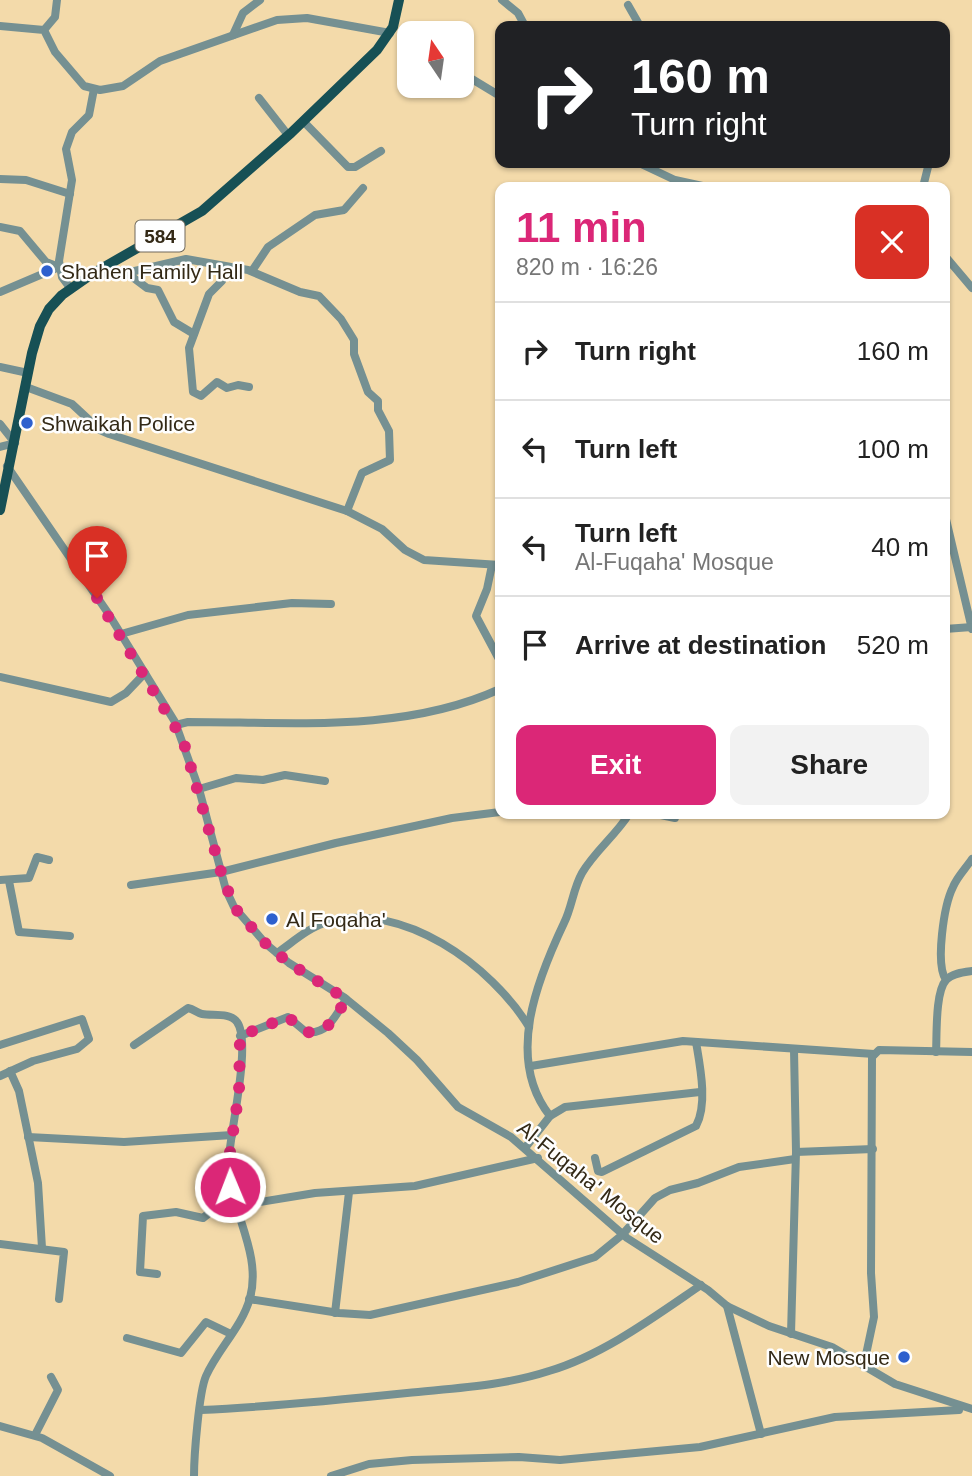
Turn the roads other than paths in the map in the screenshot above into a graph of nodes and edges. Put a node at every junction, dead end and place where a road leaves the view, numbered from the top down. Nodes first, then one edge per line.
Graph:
1 (57, 0) edge
2 (260, 0) edge
3 (399, 0) edge
4 (502, 0) edge
5 (634, 2) edge
6 (522, 21) edge
7 (639, 21) edge
8 (0, 26) edge
9 (44, 30) junction
10 (390, 33) junction
11 (233, 35) junction
12 (474, 80) edge
13 (94, 89) junction
14 (495, 93) edge
15 (259, 98) dead end
16 (303, 121) junction
17 (288, 135) junction
18 (381, 151) dead end
19 (650, 168) edge
20 (0, 179) edge
21 (684, 182) edge
22 (363, 188) dead end
23 (70, 194) junction
24 (0, 227) edge
25 (950, 262) edge
26 (221, 266) junction
27 (59, 267) junction
28 (252, 271) junction
29 (127, 273) junction
30 (92, 274) junction
31 (972, 288) edge
32 (71, 289) junction
33 (0, 292) edge
34 (194, 334) junction
35 (0, 368) edge
36 (28, 373) junction
37 (26, 387) junction
38 (250, 387) dead end
39 (0, 424) edge
40 (15, 443) junction
41 (0, 447) edge
42 (7, 466) junction
43 (0, 510) edge
44 (347, 511) junction
45 (950, 535) edge
46 (495, 565) edge
47 (495, 568) edge
48 (331, 604) dead end
49 (971, 628) edge
50 (950, 629) edge
51 (121, 634) junction
52 (495, 651) edge
53 (145, 673) junction
54 (0, 677) edge
55 (495, 691) edge
56 (176, 725) junction
57 (325, 781) dead end
58 (199, 789) junction
59 (495, 813) edge
60 (625, 819) edge
61 (49, 859) dead end
62 (972, 859) edge
63 (221, 872) junction
64 (4, 880) edge
65 (131, 885) dead end
66 (70, 936) dead end
67 (277, 953) junction
68 (972, 971) edge
69 (946, 980) junction
70 (346, 999) junction
71 (529, 1027) junction
72 (240, 1036) junction
73 (696, 1042) junction
74 (0, 1045) edge
75 (134, 1045) dead end
76 (794, 1050) junction
77 (936, 1052) junction
78 (972, 1052) edge
79 (874, 1054) junction
80 (531, 1066) junction
81 (10, 1071) junction
82 (0, 1076) edge
83 (701, 1092) junction
84 (550, 1116) junction
85 (232, 1135) junction
86 (28, 1137) junction
87 (525, 1148) junction
88 (873, 1149) junction
89 (796, 1156) junction
90 (538, 1158) junction
91 (596, 1158) dead end
92 (349, 1192) junction
93 (232, 1195) junction
94 (236, 1206) junction
95 (622, 1235) junction
96 (0, 1244) edge
97 (41, 1248) junction
98 (157, 1274) dead end
99 (701, 1285) junction
100 (59, 1299) dead end
101 (249, 1299) junction
102 (727, 1306) junction
103 (335, 1313) junction
104 (231, 1334) junction
105 (790, 1334) junction
106 (127, 1338) dead end
107 (864, 1364) junction
108 (51, 1377) dead end
109 (201, 1410) junction
110 (972, 1410) edge
111 (0, 1426) edge
112 (761, 1434) junction
113 (35, 1435) junction
114 (110, 1476) edge
115 (194, 1476) edge
116 (331, 1476) edge

1 - 9 street
2 - 11 street
3 - 10 main road, 584
4 - 6 street
5 - 7 street
8 - 9 street
9 - 13 street
10 - 11 street
10 - 16 main road, 584
11 - 13 street
12 - 14 street
13 - 23 street
15 - 17 street
16 - 17 main road, 584
16 - 18 street
17 - 30 main road, 584
19 - 21 street
20 - 23 street
22 - 28 street
23 - 27 street
24 - 27 street
25 - 31 street
26 - 28 street
26 - 29 street
26 - 34 street
27 - 32 street
27 - 33 street
28 - 44 street
29 - 30 street
29 - 34 street
30 - 32 main road, 584
32 - 36 main road, 584
34 - 38 street
35 - 36 street
36 - 37 main road, 584
37 - 40 main road, 584
37 - 44 street
39 - 40 street
40 - 41 street
40 - 42 main road, 584
42 - 43 main road, 584
42 - 51 street, Al-Fuqaha' Mosque
44 - 46 street
45 - 49 street
47 - 52 street
48 - 51 street
49 - 50 street
51 - 53 street, Al-Fuqaha' Mosque
53 - 54 street
53 - 56 street, Al-Fuqaha' Mosque
55 - 56 street
56 - 58 street, Al-Fuqaha' Mosque
57 - 58 street
58 - 63 street, Al-Fuqaha' Mosque
59 - 63 street
60 - 71 street
61 - 64 street
62 - 69 street
63 - 65 street
63 - 67 street, Al-Fuqaha' Mosque
64 - 66 street
67 - 70 street, Al-Fuqaha' Mosque
67 - 71 street
68 - 69 street
69 - 77 street
70 - 72 street
70 - 87 street, Al-Fuqaha' Mosque
71 - 80 street
72 - 75 street
72 - 85 street
73 - 76 street
73 - 80 street
73 - 83 street
74 - 81 street
76 - 79 street
76 - 89 street
77 - 78 street
77 - 79 street
79 - 88 street
80 - 84 street
81 - 82 street
81 - 86 street
83 - 84 street
83 - 91 street
84 - 87 street
85 - 86 street
85 - 93 street
86 - 97 street
87 - 90 street, Al-Fuqaha' Mosque
88 - 89 street
88 - 107 street
89 - 95 street
89 - 105 street
90 - 92 street
90 - 95 street, Al-Fuqaha' Mosque
92 - 94 street
92 - 103 street
93 - 94 street
93 - 98 street
94 - 101 street
95 - 99 street, Al-Fuqaha' Mosque
95 - 103 street
96 - 97 street
97 - 100 street
99 - 102 street, Al-Fuqaha' Mosque
99 - 109 street
101 - 103 street
101 - 104 street
102 - 105 street, Al-Fuqaha' Mosque
102 - 112 street
104 - 106 street
104 - 109 street
105 - 107 street, Al-Fuqaha' Mosque
107 - 110 street, Al-Fuqaha' Mosque
108 - 113 street
109 - 115 street
110 - 112 street
111 - 113 street
112 - 116 street
113 - 114 street

